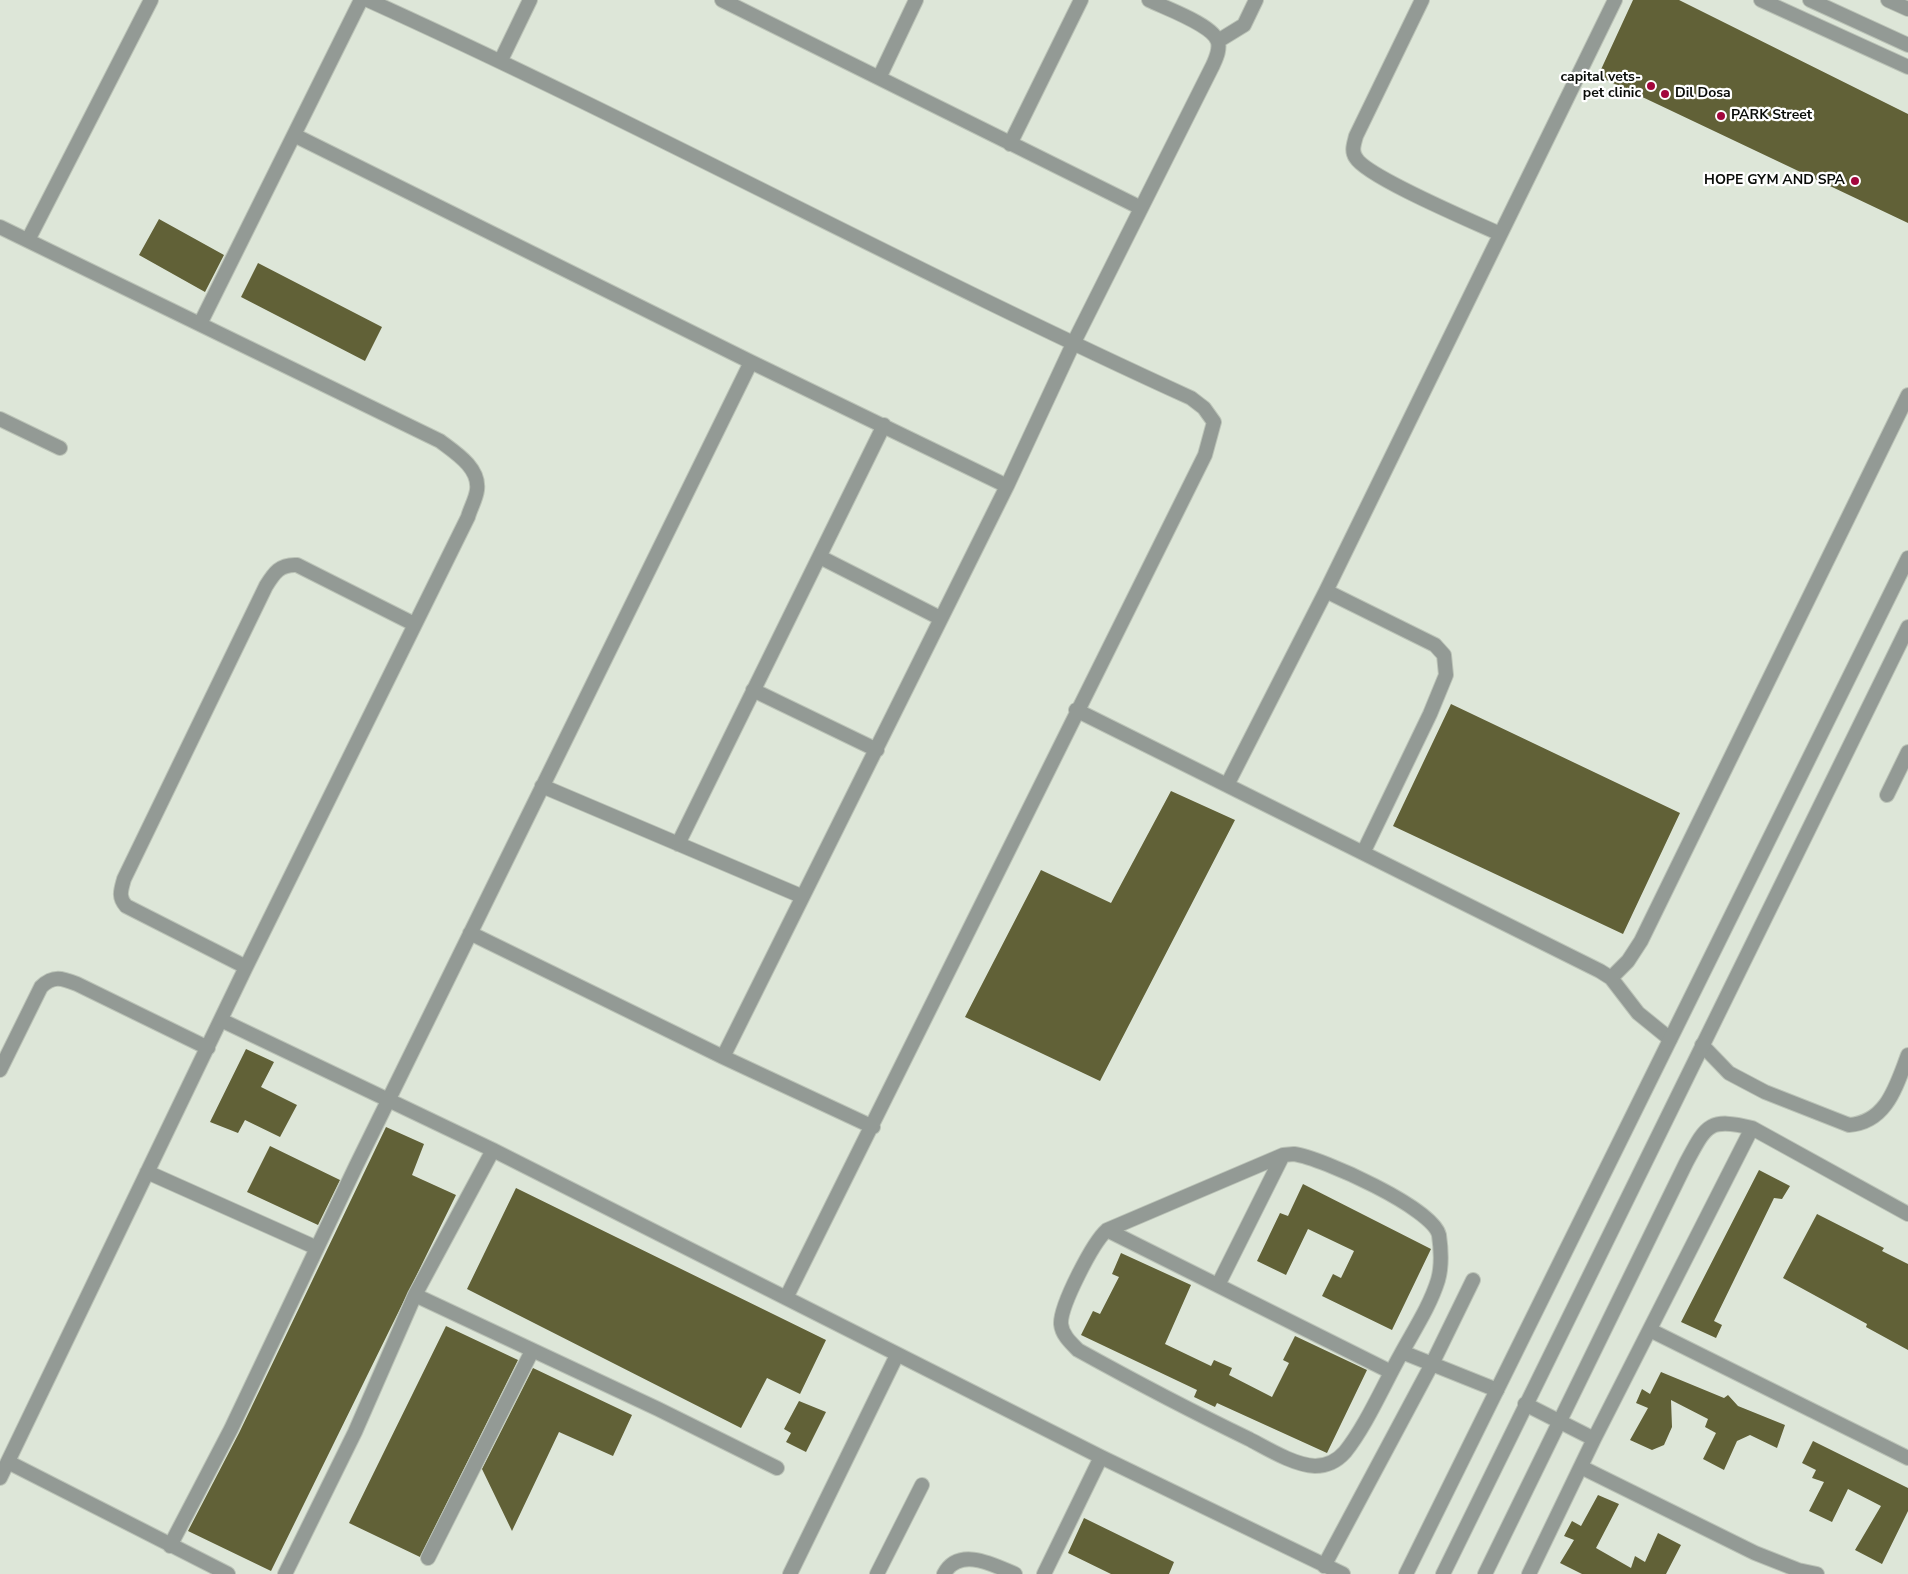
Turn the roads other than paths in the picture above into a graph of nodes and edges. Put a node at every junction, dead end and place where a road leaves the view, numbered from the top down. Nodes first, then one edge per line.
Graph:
1 (151, 0) edge
2 (361, 0) edge
3 (368, 0) edge
4 (530, 0) edge
5 (722, 0) edge
6 (916, 0) edge
7 (1081, 0) edge
8 (1149, 0) edge
9 (1256, 0) edge
10 (1422, 0) edge
11 (1616, 0) edge
12 (1761, 0) edge
13 (1810, 0) edge
14 (1888, 0) edge
15 (1908, 10) edge
16 (1218, 41) junction
17 (1908, 45) edge
18 (501, 60) junction
19 (1908, 67) edge
20 (879, 78) junction
21 (294, 135) junction
22 (1010, 144) junction
23 (1141, 208) junction
24 (0, 227) edge
25 (1500, 234) junction
26 (28, 240) junction
27 (200, 324) junction
28 (1073, 344) junction
29 (751, 362) junction
30 (1908, 395) edge
31 (0, 419) edge
32 (884, 425) junction
33 (60, 448) dead end
34 (1008, 486) junction
35 (820, 557) junction
36 (1908, 558) edge
37 (1326, 591) junction
38 (940, 618) junction
39 (414, 624) junction
40 (1908, 627) edge
41 (753, 690) junction
42 (1076, 710) junction
43 (876, 750) junction
44 (1908, 752) edge
45 (1227, 785) junction
46 (542, 786) junction
47 (1887, 795) dead end
48 (678, 844) junction
49 (1363, 853) junction
50 (801, 896) junction
51 (470, 933) junction
52 (246, 967) junction
53 (1611, 978) junction
54 (221, 1020) junction
55 (1670, 1040) junction
56 (1702, 1045) junction
57 (208, 1048) junction
58 (1908, 1055) edge
59 (722, 1057) junction
60 (0, 1070) edge
61 (390, 1102) junction
62 (873, 1127) junction
63 (1752, 1128) junction
64 (493, 1150) junction
65 (1283, 1155) junction
66 (147, 1172) junction
67 (1908, 1214) edge
68 (1107, 1230) junction
69 (317, 1248) junction
70 (1473, 1280) dead end
71 (1218, 1285) junction
72 (415, 1295) junction
73 (786, 1298) junction
74 (1650, 1330) junction
75 (532, 1351) junction
76 (1402, 1352) junction
77 (897, 1355) junction
78 (1432, 1364) junction
79 (1391, 1372) junction
80 (1497, 1390) junction
81 (1525, 1404) junction
82 (1561, 1422) junction
83 (1594, 1439) junction
84 (1101, 1457) junction
85 (1908, 1458) edge
86 (8, 1462) junction
87 (1581, 1467) junction
88 (777, 1468) dead end
89 (0, 1478) edge
90 (922, 1485) dead end
91 (170, 1546) junction
92 (428, 1558) dead end
93 (1324, 1566) junction
94 (228, 1574) edge
95 (285, 1574) edge
96 (790, 1574) edge
97 (877, 1574) edge
98 (944, 1574) edge
99 (1015, 1574) edge
100 (1044, 1574) edge
101 (1343, 1574) edge
102 (1406, 1574) edge
103 (1443, 1574) edge
104 (1485, 1574) edge
105 (1529, 1574) edge
106 (1817, 1574) edge

1 - 26 street
2 - 21 street
3 - 18 street
4 - 18 street
5 - 20 street
6 - 20 street
7 - 22 street
8 - 16 street
9 - 16 street
10 - 25 street
11 - 25 street
12 - 19 street
13 - 17 street
14 - 15 street
16 - 23 street
18 - 28 street
20 - 22 street
21 - 27 street
21 - 29 street
22 - 23 street
23 - 28 street
24 - 26 street
25 - 37 street
26 - 27 street
27 - 39 street
28 - 34 street
28 - 42 street
29 - 32 street
29 - 46 street
30 - 53 street
31 - 33 street
32 - 34 street
32 - 35 street
34 - 38 street
35 - 38 street
35 - 41 street
36 - 55 street
37 - 45 street
37 - 49 street
38 - 43 street
39 - 52 street
39 - 52 street
40 - 56 street
41 - 43 street
41 - 48 street
42 - 45 street
42 - 62 street
43 - 50 street
44 - 47 street
45 - 49 street
46 - 48 street
46 - 51 street
48 - 50 street
49 - 53 street
50 - 59 street
51 - 59 street
51 - 61 street
52 - 54 street
53 - 55 street
54 - 57 street
54 - 61 street
55 - 80 street
56 - 58 street
56 - 81 street
57 - 60 street
57 - 66 street
59 - 62 street
61 - 64 street
61 - 69 street
62 - 73 street
63 - 67 street
63 - 74 street
63 - 82 street
64 - 72 street
64 - 73 street
65 - 68 street
65 - 71 street
65 - 76 street
66 - 69 street
66 - 86 street
68 - 71 street
68 - 79 street
69 - 91 street
70 - 78 street
71 - 79 street
72 - 75 street
72 - 95 street
73 - 77 street
74 - 83 street
74 - 85 street
75 - 88 street
75 - 92 street
76 - 78 street
76 - 79 street
77 - 84 street
77 - 96 street
78 - 80 street
78 - 93 street
80 - 102 street
81 - 82 street
81 - 103 street
82 - 83 street
82 - 104 street
83 - 87 street
84 - 93 street
84 - 100 street
86 - 89 street
86 - 91 street
87 - 105 street
87 - 106 street
90 - 97 street
91 - 94 street
93 - 101 street
98 - 99 street

